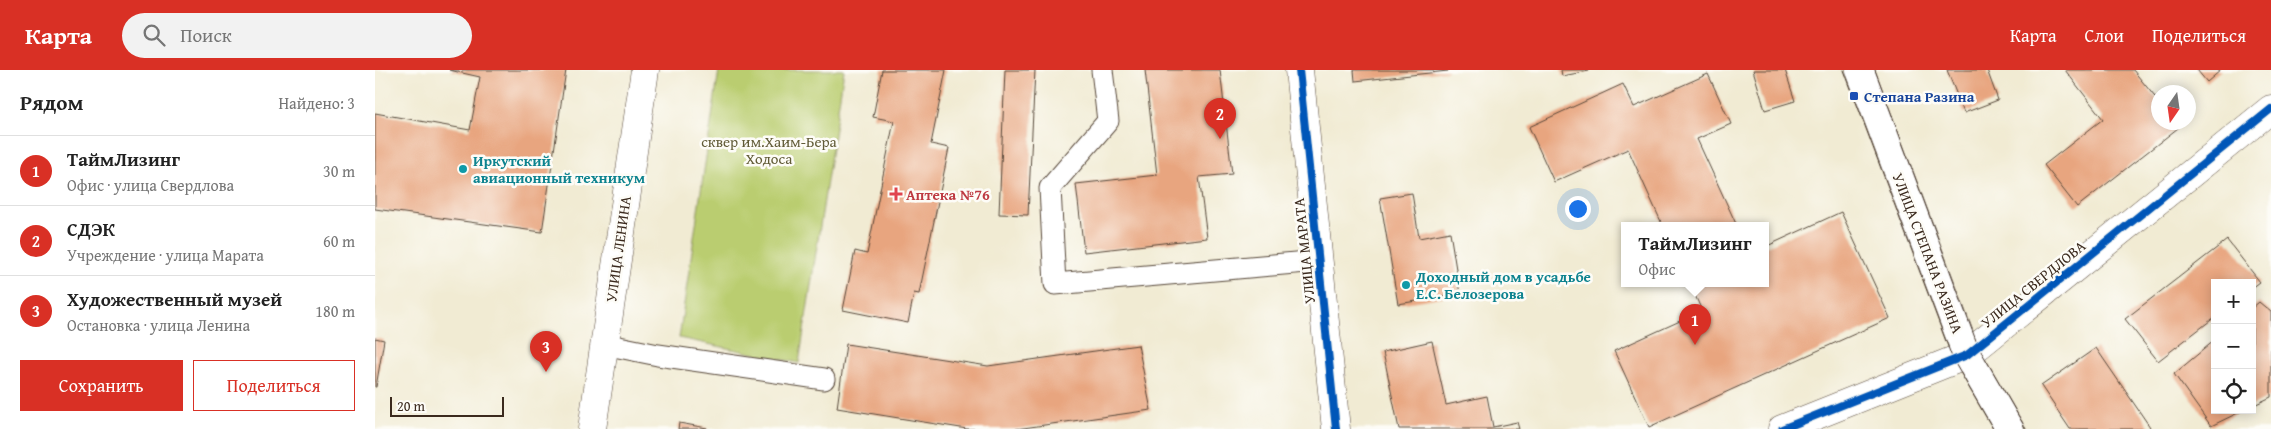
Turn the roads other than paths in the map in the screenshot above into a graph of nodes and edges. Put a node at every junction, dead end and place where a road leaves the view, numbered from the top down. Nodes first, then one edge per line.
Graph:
1 (645, 70) edge
2 (1102, 70) edge
3 (1299, 70) edge
4 (1860, 70) edge
5 (2271, 109) edge
6 (1318, 261) junction
7 (604, 344) junction
8 (1967, 355) junction
9 (824, 379) dead end
10 (592, 429) edge
11 (1336, 429) edge
12 (1782, 429) edge
13 (2010, 429) edge

1 - 7 street, УЛИЦА ЛЕНИНА
2 - 6 lane
3 - 6 street, УЛИЦА МАРАТА
4 - 8 street, УЛИЦА СТЕПАНА РАЗИНА
5 - 8 street, УЛИЦА СВЕРДЛОВА
6 - 11 street, УЛИЦА МАРАТА
7 - 9 lane
7 - 10 street, УЛИЦА ЛЕНИНА
8 - 12 street, УЛИЦА СВЕРДЛОВА
8 - 13 street, УЛИЦА СТЕПАНА РАЗИНА

